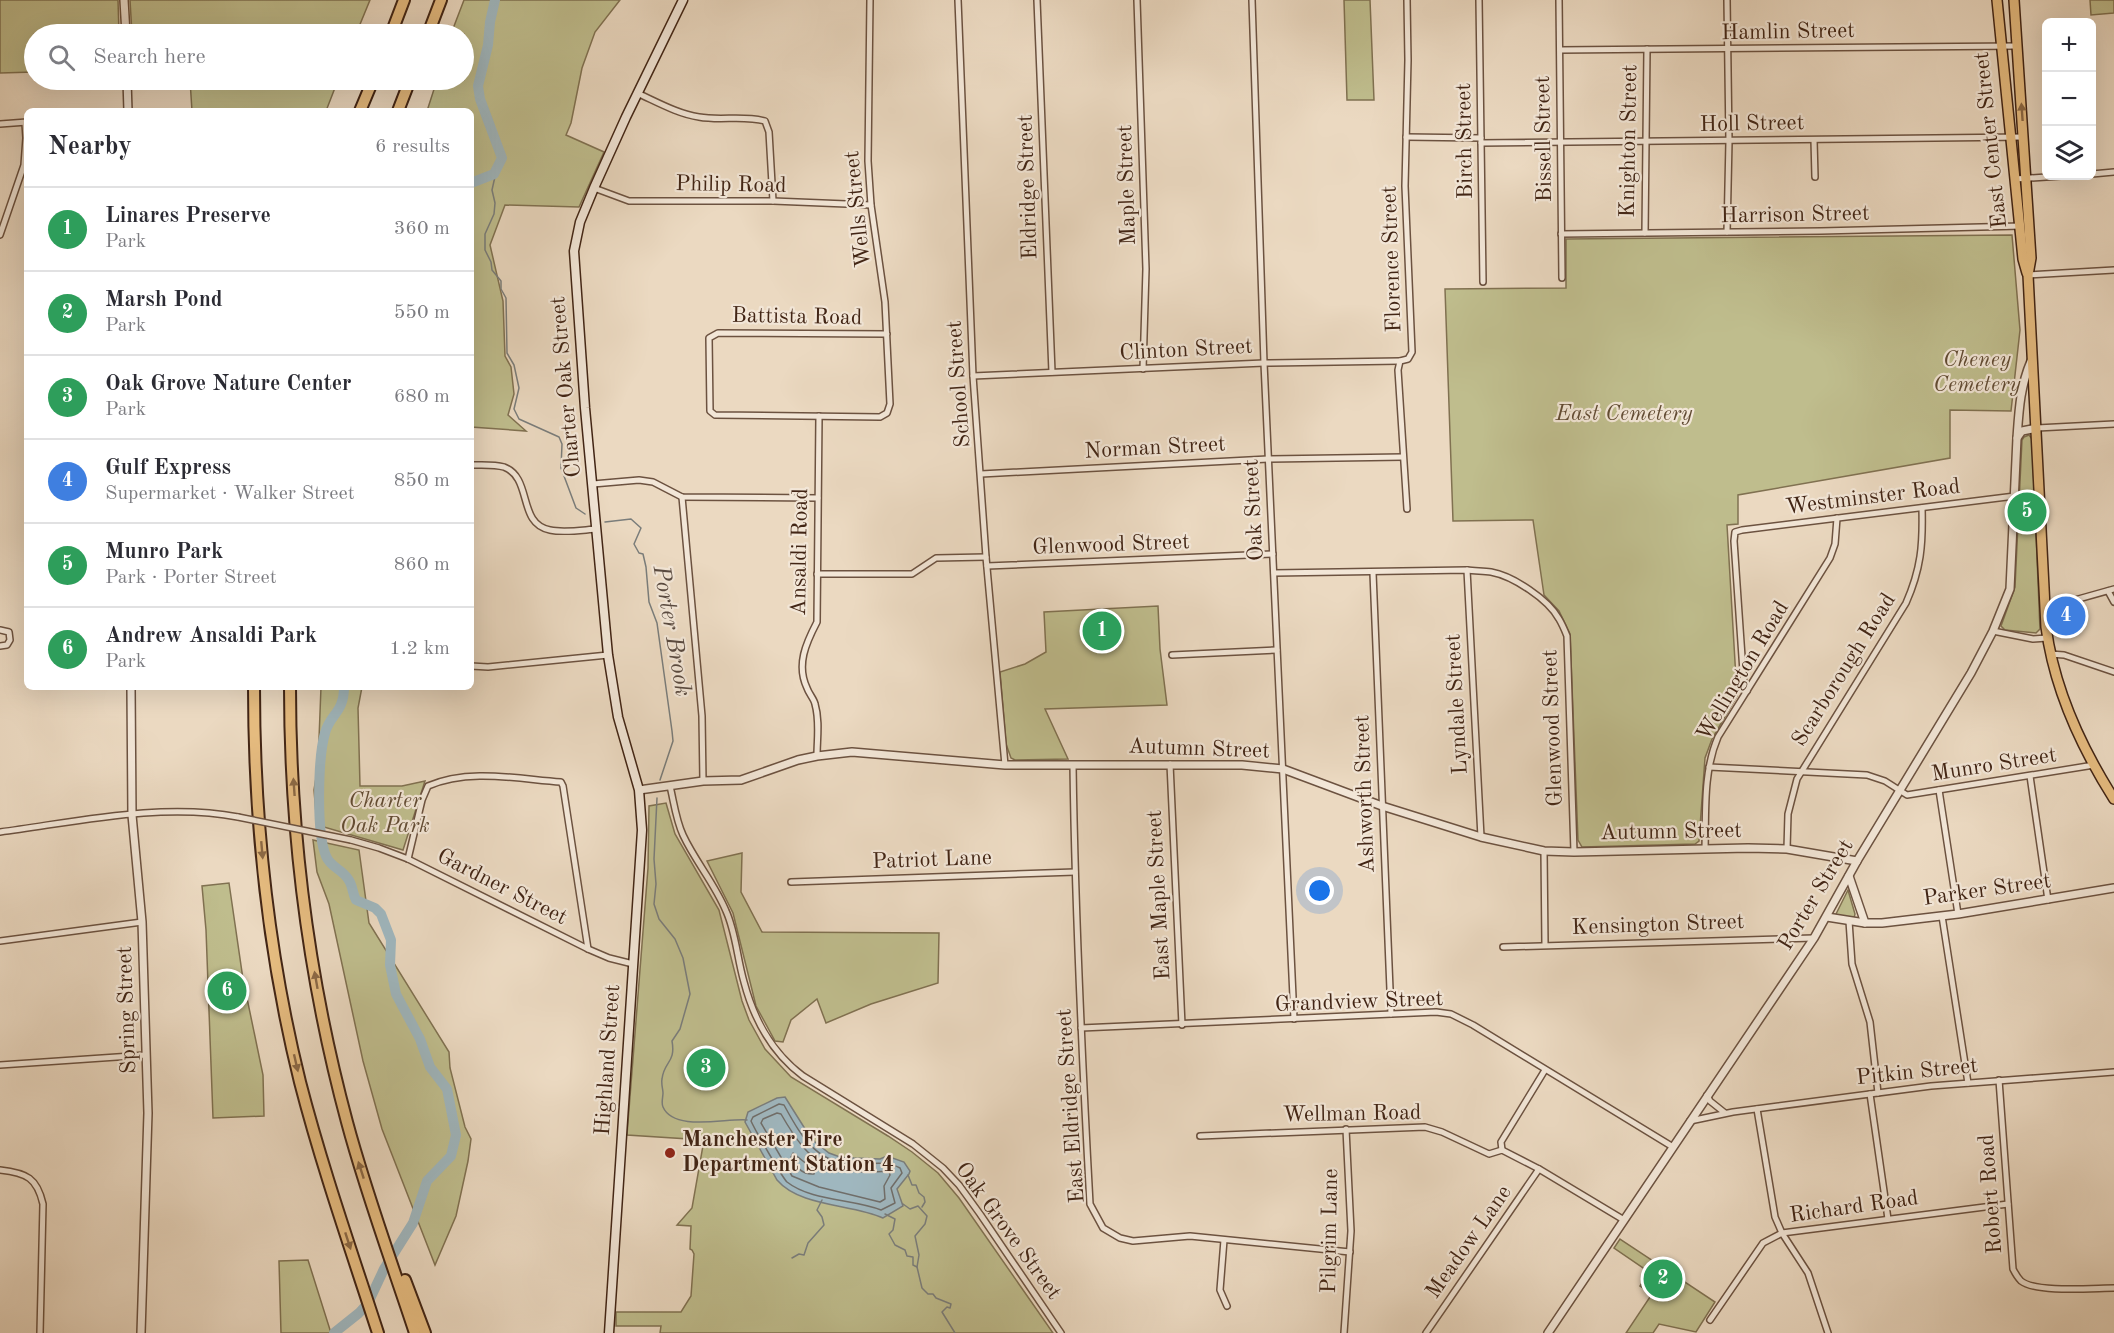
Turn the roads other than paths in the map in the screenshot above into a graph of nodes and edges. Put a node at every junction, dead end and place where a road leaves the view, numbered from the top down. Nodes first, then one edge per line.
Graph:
1 (124, 0) edge
2 (683, 0) edge
3 (870, 0) edge
4 (958, 0) edge
5 (1037, 0) edge
6 (1137, 0) edge
7 (1252, 0) edge
8 (1407, 0) edge
9 (1479, 0) edge
10 (1559, 0) edge
11 (1727, 0) edge
12 (1997, 0) edge
13 (2014, 0) edge
14 (441, 1) edge
15 (403, 2) edge
16 (125, 24) edge
17 (395, 24) edge
18 (432, 24) edge
19 (2002, 46) junction
20 (2017, 46) junction
21 (1647, 49) junction
22 (1728, 49) junction
23 (1560, 50) junction
24 (127, 90) edge
25 (369, 90) edge
26 (406, 90) edge
27 (637, 93) junction
28 (128, 108) edge
29 (361, 108) edge
30 (399, 108) edge
31 (24, 123) edge
32 (0, 124) edge
33 (1406, 137) junction
34 (2010, 137) junction
35 (2024, 137) junction
36 (1814, 140) junction
37 (1481, 141) junction
38 (1646, 141) junction
39 (1729, 141) junction
40 (1560, 142) junction
41 (24, 165) edge
42 (2114, 172) edge
43 (2096, 174) edge
44 (1815, 177) dead end
45 (2042, 177) edge
46 (2014, 178) junction
47 (2027, 178) junction
48 (594, 188) junction
49 (773, 201) junction
50 (871, 205) junction
51 (2024, 226) junction
52 (1727, 232) junction
53 (1645, 233) junction
54 (1562, 234) junction
55 (0, 235) edge
56 (2114, 270) edge
57 (2028, 275) junction
58 (1562, 278) dead end
59 (1483, 282) dead end
60 (887, 334) junction
61 (2034, 356) junction
62 (1400, 361) junction
63 (1264, 363) junction
64 (1143, 369) junction
65 (1052, 372) junction
66 (973, 376) junction
67 (887, 413) joint
68 (819, 416) junction
69 (2114, 424) edge
70 (2037, 428) junction
71 (2017, 438) junction
72 (1403, 457) junction
73 (1268, 459) junction
74 (474, 465) edge
75 (981, 474) junction
76 (593, 484) junction
77 (2015, 496) junction
78 (682, 497) junction
79 (818, 498) junction
80 (1922, 507) junction
81 (1407, 509) dead end
82 (1837, 518) junction
83 (597, 529) junction
84 (1273, 554) junction
85 (986, 557) junction
86 (987, 566) junction
87 (1467, 570) junction
88 (1274, 573) junction
89 (1373, 573) junction
90 (817, 574) junction
91 (2111, 590) edge
92 (2114, 602) edge
93 (2045, 606) junction
94 (0, 630) edge
95 (1993, 631) junction
96 (2048, 638) junction
97 (0, 646) edge
98 (1277, 650) junction
99 (2050, 654) junction
100 (608, 655) junction
101 (1172, 655) dead end
102 (474, 666) edge
103 (2114, 672) edge
104 (131, 690) edge
105 (254, 690) edge
106 (290, 690) edge
107 (1747, 691) junction
108 (817, 756) junction
109 (1170, 764) junction
110 (1005, 765) junction
111 (1073, 765) junction
112 (2094, 765) junction
113 (1709, 767) junction
114 (1283, 769) junction
115 (1801, 772) junction
116 (2030, 776) junction
117 (703, 781) junction
118 (670, 786) junction
119 (639, 790) junction
120 (1900, 790) junction
121 (1939, 790) junction
122 (2114, 799) edge
123 (1382, 806) junction
124 (132, 815) junction
125 (0, 832) edge
126 (1480, 837) junction
127 (1705, 849) junction
128 (1787, 849) junction
129 (1544, 851) junction
130 (1574, 852) junction
131 (408, 859) junction
132 (1857, 861) junction
133 (1075, 872) junction
134 (1849, 876) junction
135 (791, 882) dead end
136 (2114, 888) edge
137 (2048, 900) junction
138 (1958, 914) junction
139 (1942, 916) junction
140 (1827, 917) junction
141 (1849, 921) junction
142 (141, 922) junction
143 (1865, 923) junction
144 (1814, 938) junction
145 (0, 941) edge
146 (1545, 945) junction
147 (1503, 947) dead end
148 (588, 949) junction
149 (633, 964) junction
150 (1391, 1014) junction
151 (1294, 1019) junction
152 (1182, 1025) junction
153 (1081, 1028) junction
154 (146, 1055) junction
155 (0, 1065) edge
156 (1545, 1070) junction
157 (2114, 1072) edge
158 (2000, 1080) junction
159 (1968, 1083) junction
160 (1878, 1093) junction
161 (1870, 1094) junction
162 (1707, 1095) junction
163 (1757, 1109) junction
164 (1725, 1113) junction
165 (1690, 1121) junction
166 (1346, 1129) junction
167 (1200, 1136) dead end
168 (1673, 1147) junction
169 (1502, 1150) junction
170 (1539, 1169) junction
171 (0, 1170) edge
172 (2008, 1204) junction
173 (1888, 1219) junction
174 (1624, 1220) junction
175 (1782, 1233) junction
176 (1224, 1240) junction
177 (1350, 1252) junction
178 (363, 1287) junction
179 (2114, 1288) edge
180 (406, 1293) junction
181 (1227, 1306) dead end
182 (1710, 1320) dead end
183 (40, 1333) edge
184 (141, 1333) edge
185 (371, 1333) edge
186 (378, 1333) edge
187 (415, 1333) edge
188 (425, 1333) edge
189 (609, 1333) edge
190 (1061, 1333) edge
191 (1344, 1333) edge
192 (1426, 1333) edge
193 (1548, 1333) edge
194 (1828, 1333) edge

1 - 16 street
2 - 27 main road, Charter Oak Street
3 - 50 street, Wells Street
4 - 66 street, School Street
5 - 65 street, Eldridge Street
6 - 64 street, Maple Street
7 - 63 street, Oak Street
8 - 33 street, Florence Street
9 - 37 street, Birch Street
10 - 23 street, Bissell Street
11 - 22 street
12 - 19 main road, East Center Street
13 - 20 main road, East Center Street
14 - 18 highway
15 - 17 highway
19 - 20 street, Hamlin Street
19 - 22 street, Hamlin Street
19 - 34 main road, East Center Street
35 -> 20 main road, East Center Street
21 - 22 street, Hamlin Street
21 - 23 street, Hamlin Street
21 - 38 street, Knighton Street
22 - 39 street
23 - 40 street, Bissell Street
24 - 28 street
25 - 29 highway
26 - 30 highway
27 - 48 main road, Charter Oak Street
27 - 49 street
31 - 32 street
33 - 37 street, Holl Street
33 - 62 street, Florence Street
34 - 35 street, Holl Street
34 - 36 street, Holl Street
34 - 46 main road, East Center Street
35 - 47 main road, East Center Street
36 - 39 street, Holl Street
36 - 44 street
37 - 40 street, Holl Street
37 - 59 street, Birch Street
38 - 39 street, Holl Street
38 - 40 street, Holl Street
38 - 53 street, Knighton Street
39 - 52 street
40 - 54 street, Bissell Street
41 - 55 street
42 - 43 street
45 - 47 street
46 - 47 street
46 - 51 main road, East Center Street
47 - 51 main road, East Center Street
48 - 49 street, Philip Road
48 - 76 main road, Charter Oak Street
49 - 50 street, Philip Road
50 - 60 street, Wells Street
51 - 52 street, Harrison Street
51 - 57 main road, East Center Street
52 - 53 street, Harrison Street
53 - 54 street, Harrison Street
54 - 58 street, Bissell Street
56 - 57 street
57 - 61 main road, East Center Street
60 - 67 street, Wells Street
60 - 68 street, Battista Road
61 - 70 main road, East Center Street
61 - 71 street, Porter Street
62 - 63 street, Clinton Street
62 - 72 street, Florence Street
63 - 64 street, Clinton Street
63 - 73 street, Oak Street
64 - 65 street, Clinton Street
65 - 66 street, Clinton Street
66 - 75 street, School Street
67 - 68 street, Battista Road
68 - 79 street, Ansaldi Road
69 - 70 street
70 - 71 street
70 - 93 main road, East Center Street
71 - 77 street, Porter Street
72 - 73 street, Norman Street
72 - 81 street, Florence Street
73 - 75 street, Norman Street
73 - 84 street, Oak Street
74 - 83 street
75 - 85 street, School Street
76 - 78 street
76 - 83 main road, Charter Oak Street
77 - 80 street, Westminster Road
77 - 95 street, Porter Street
78 - 79 street
78 - 117 street
79 - 90 street, Ansaldi Road
80 - 82 street, Westminster Road
80 - 115 street, Scarborough Road
82 - 107 street, Wellington Road
82 - 107 street, Westminster Road
83 - 100 main road, Charter Oak Street
84 - 86 street, Glenwood Street
84 - 88 street, Oak Street
85 - 86 street, School Street
85 - 90 street
86 - 110 street, School Street
87 - 89 street, Glenwood Street
87 - 126 street, Lyndale Street
87 - 130 street, Glenwood Street
88 - 89 street, Glenwood Street
88 - 98 street, Oak Street
89 - 123 street, Ashworth Street
90 - 108 street, Ansaldi Road
91 - 92 street
91 - 93 street
93 - 96 main road, East Center Street
94 - 97 street
95 - 96 street
95 - 120 street, Porter Street
96 - 99 main road, East Center Street
98 - 101 street
98 - 114 street, Oak Street
99 - 103 street
99 - 112 main road, East Center Street
100 - 102 street
100 - 119 main road, Charter Oak Street
104 - 124 street, Spring Street
105 -> 178 highway
180 -> 106 highway
107 - 113 street, Wellington Road
108 - 110 street, Autumn Street
108 - 117 street, Autumn Street
109 - 111 street, Autumn Street
109 - 114 street, Autumn Street
109 - 152 street, East Maple Street
110 - 111 street, Autumn Street
111 - 133 street, East Eldridge Street
112 - 116 street, Munro Street
112 - 122 main road, East Center Street
113 - 115 street
113 - 127 street, Wellington Road
114 - 123 street, Autumn Street
114 - 151 street, Oak Street
115 - 120 street
115 - 128 street, Scarborough Road
116 - 121 street, Munro Street
116 - 137 street
117 - 118 street, Autumn Street
118 - 119 street, Autumn Street
118 - 190 street, Oak Grove Street
119 - 149 main road, Highland Street
120 - 121 street, Munro Street
120 - 132 street, Porter Street
121 - 138 street
123 - 126 street, Autumn Street
123 - 150 street, Ashworth Street
124 - 125 street, Gardner Street
124 - 131 street, Gardner Street, bridge
124 - 142 street, Spring Street
126 - 129 street, Autumn Street
127 - 128 street, Autumn Street
127 - 130 street, Autumn Street
128 - 132 street, Autumn Street
129 - 130 street, Autumn Street
129 - 146 street
131 - 148 street, Gardner Street
131 - 148 street
132 - 134 street, Porter Street
133 - 135 street, Patriot Lane
133 - 153 street, East Eldridge Street
134 - 140 street, Porter Street
134 - 143 street
136 - 137 street, Parker Street
137 - 138 street, Parker Street
138 - 139 street, Parker Street
139 - 143 street, Parker Street
139 - 159 street
140 - 141 street, Parker Street
140 - 144 street, Porter Street
141 - 143 street, Parker Street
141 - 160 street
142 - 145 street
142 - 154 street, Spring Street
144 - 146 street, Kensington Street
144 - 162 street, Porter Street
146 - 147 street, Kensington Street
148 - 149 street, Gardner Street
149 - 189 main road, Highland Street
150 - 151 street, Grandview Street
150 - 156 street, Grandview Street
151 - 152 street, Grandview Street
152 - 153 street, Grandview Street
153 - 176 street, East Eldridge Street
154 - 155 street
154 - 184 street, Spring Street
156 - 168 street, Grandview Street
156 - 169 street
157 - 158 street, Pitkin Street
158 - 159 street, Pitkin Street
158 - 172 street, Robert Road
159 - 160 street, Pitkin Street
160 - 161 street, Pitkin Street
161 - 163 street, Pitkin Street
161 - 173 street
162 - 164 street
162 - 165 street, Porter Street
163 - 164 street, Pitkin Street
163 - 175 street
164 - 165 street, Pitkin Street
165 - 168 street, Porter Street
166 - 167 street, Wellman Road
166 - 169 street, Wellman Road
166 - 177 street, Pilgrim Lane
168 - 174 street, Porter Street
169 - 170 street, Wellman Road
170 - 174 street, Wellman Road
170 - 192 street, Meadow Lane
171 - 183 street
172 - 173 street, Richard Road
172 - 179 street, Robert Road
173 - 175 street, Richard Road
174 - 193 street, Porter Street
175 - 182 street, Richard Road
175 - 194 street
176 - 177 street, East Eldridge Street
176 - 181 street
177 - 191 street, Pilgrim Lane
178 - 185 highway
178 - 186 highway
180 - 187 highway
180 - 188 highway

